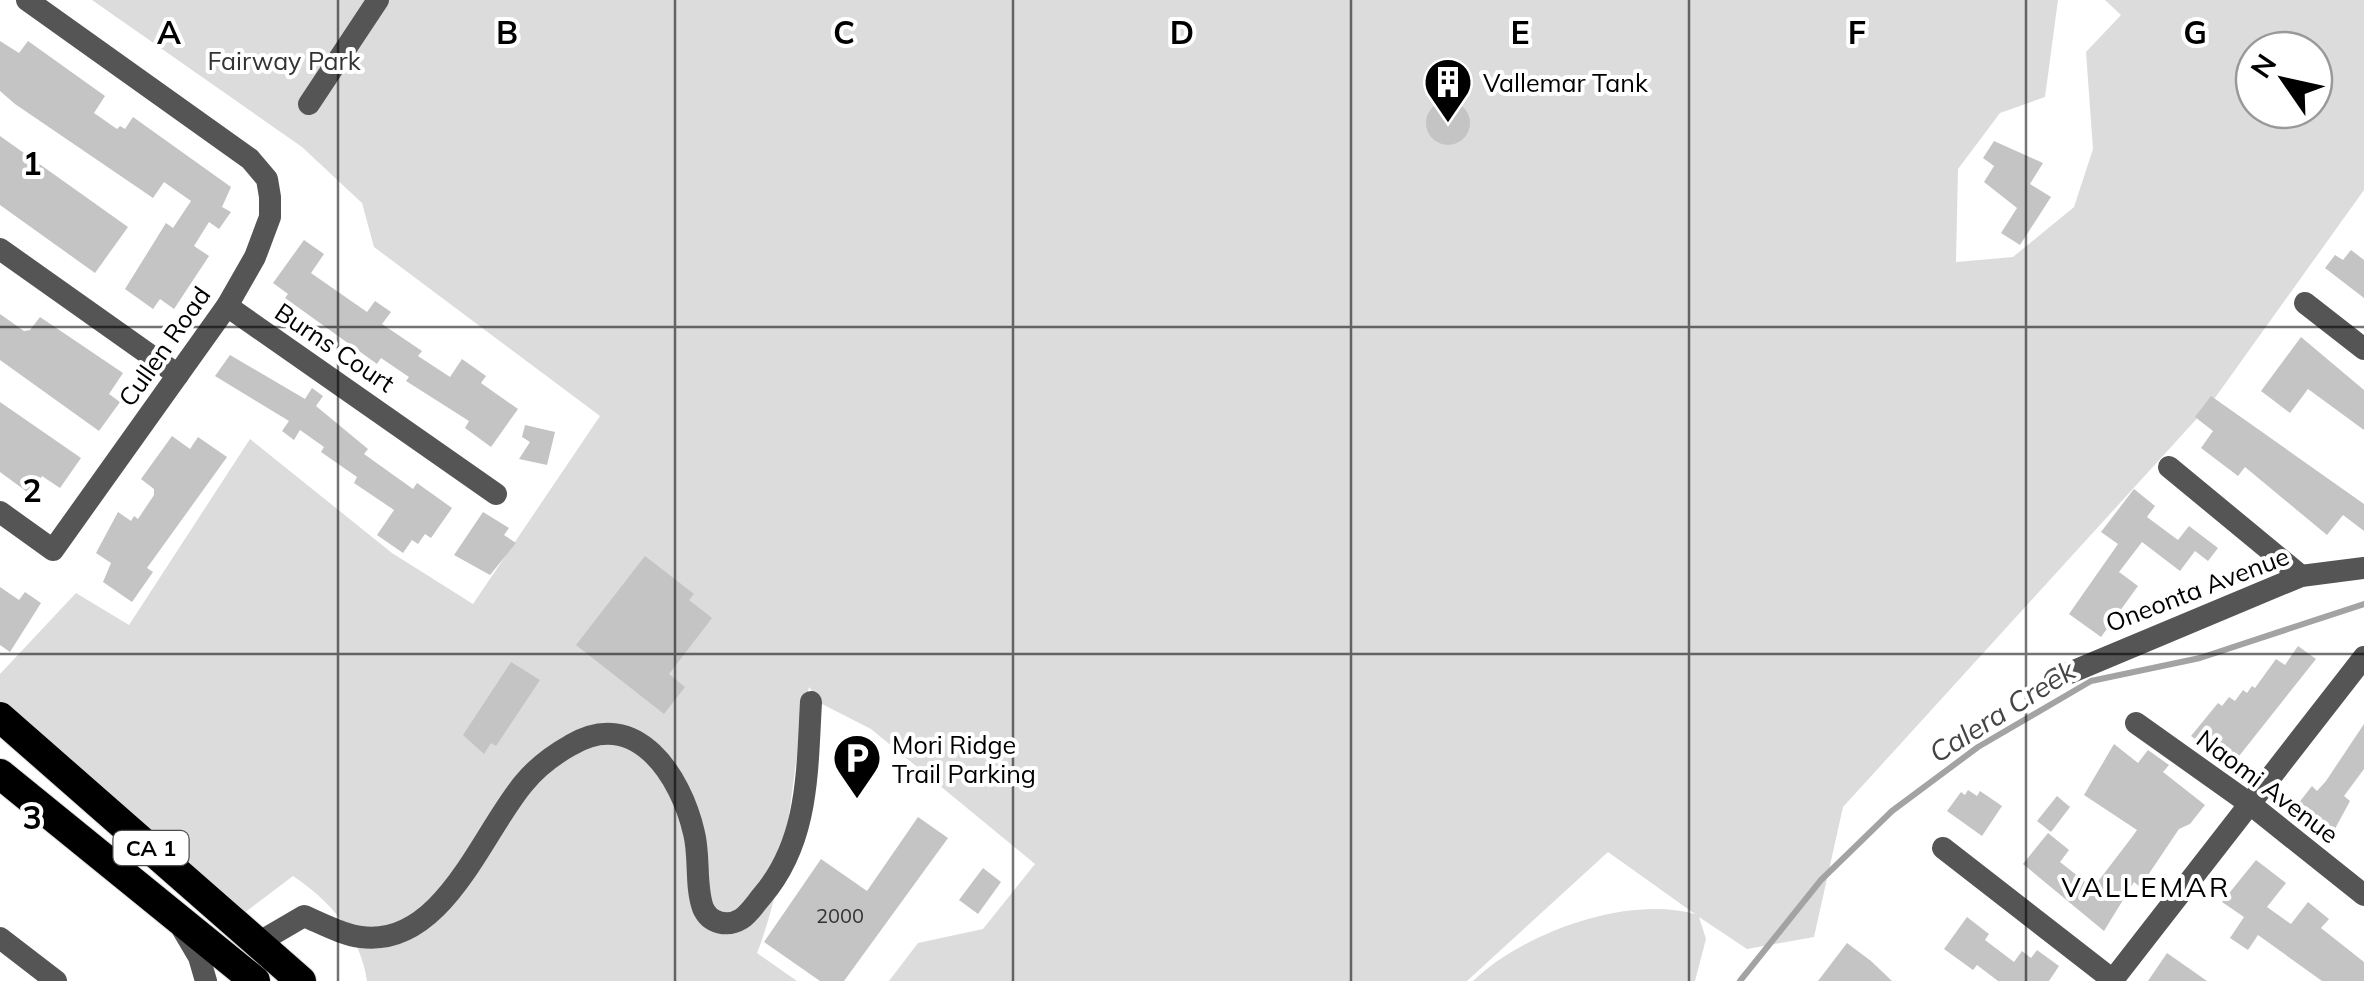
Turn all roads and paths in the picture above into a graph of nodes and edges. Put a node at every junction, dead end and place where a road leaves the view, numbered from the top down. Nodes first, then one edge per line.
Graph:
1 (27, 0) edge
2 (378, 0) edge
3 (309, 104) dead end
4 (0, 249) edge
5 (2305, 302) dead end
6 (227, 306) junction
7 (2364, 349) edge
8 (178, 375) junction
9 (2169, 467) dead end
10 (496, 494) dead end
11 (0, 512) edge
12 (2364, 568) edge
13 (2301, 576) junction
14 (2364, 657) edge
15 (2055, 678) dead end
16 (810, 702) dead end
17 (0, 717) edge
18 (2136, 723) dead end
19 (0, 774) edge
20 (2250, 804) junction
21 (1943, 848) dead end
22 (2364, 895) edge
23 (176, 918) junction
24 (0, 938) edge
25 (256, 944) junction
26 (43, 976) edge
27 (206, 981) edge
28 (255, 981) edge
29 (300, 981) edge
30 (2113, 981) edge

1 - 6 street, Cullen Road
2 - 3 street
4 - 8 street
5 - 7 street
6 - 8 street, Cullen Road
6 - 10 street, Burns Court
8 - 11 street, Cullen Road
9 - 13 street
12 - 13 street, Oneonta Avenue
13 - 15 street, Oneonta Avenue
14 - 20 street
16 - 25 street
17 - 25 highway, CA 1
18 - 20 street, Naomi Avenue
19 - 23 highway, CA 1
20 - 22 street, Naomi Avenue
20 - 30 street
21 - 30 street
23 - 27 street
23 - 28 highway, CA 1
24 - 26 street
25 - 29 highway, CA 1

